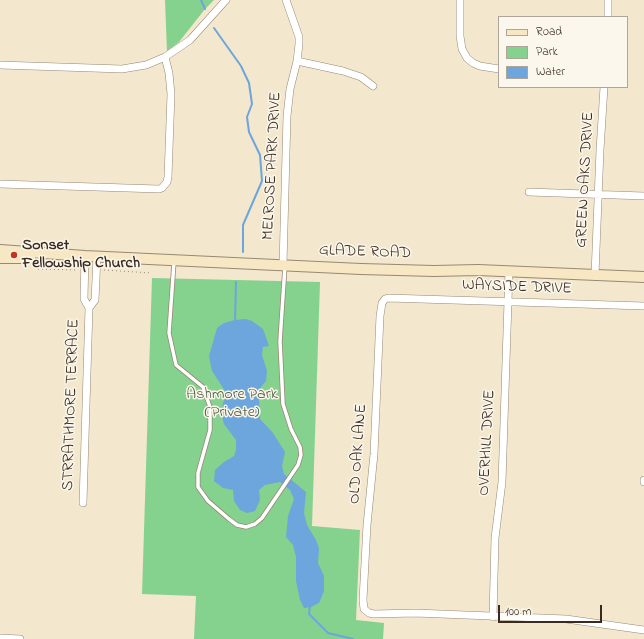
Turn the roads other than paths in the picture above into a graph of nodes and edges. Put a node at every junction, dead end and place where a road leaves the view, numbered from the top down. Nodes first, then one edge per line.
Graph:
1 (226, 0) edge
2 (286, 0) edge
3 (460, 0) edge
4 (608, 0) edge
5 (608, 16) edge
6 (166, 57) junction
7 (297, 61) junction
8 (0, 65) edge
9 (498, 69) edge
10 (373, 86) dead end
11 (604, 88) edge
12 (0, 184) edge
13 (529, 192) dead end
14 (598, 194) junction
15 (644, 196) edge
16 (0, 250) edge
17 (85, 256) junction
18 (97, 257) junction
19 (0, 258) edge
20 (174, 260) junction
21 (284, 265) junction
22 (509, 271) junction
23 (595, 275) junction
24 (644, 277) edge
25 (388, 298) joint
26 (508, 302) junction
27 (644, 306) edge
28 (89, 308) junction
29 (83, 503) dead end
30 (493, 616) junction
31 (644, 630) edge
32 (0, 638) edge
33 (20, 639) edge

1 - 6 street
2 - 7 street, MELROSE PARK DRIVE
3 - 9 street
4 - 5 street
6 - 8 street
6 - 12 street
7 - 10 street
7 - 21 street, MELROSE PARK DRIVE
11 - 14 street, GREEN OAKS DRIVE
13 - 14 street
14 - 15 street
14 - 23 street, GREEN OAKS DRIVE
16 - 17 main road, GLADE ROAD
17 - 18 main road, GLADE ROAD
17 - 19 main road, GLADE ROAD
17 - 28 street, STRRATHMORE TERRACE
18 - 20 main road, GLADE ROAD
18 - 28 street, STRRATHMORE TERRACE
20 - 21 main road, GLADE ROAD
20 - 21 lane
21 - 22 main road, GLADE ROAD
22 - 23 main road, GLADE ROAD
22 - 26 street, OVERHILL DRIVE
23 - 24 main road, GLADE ROAD
25 - 26 street, WAYSIDE DRIVE
25 - 30 street, OLD OAK LANE
26 - 27 street, WAYSIDE DRIVE
26 - 30 street, OVERHILL DRIVE
28 - 29 street, STRRATHMORE TERRACE
30 - 31 street
32 - 33 street

